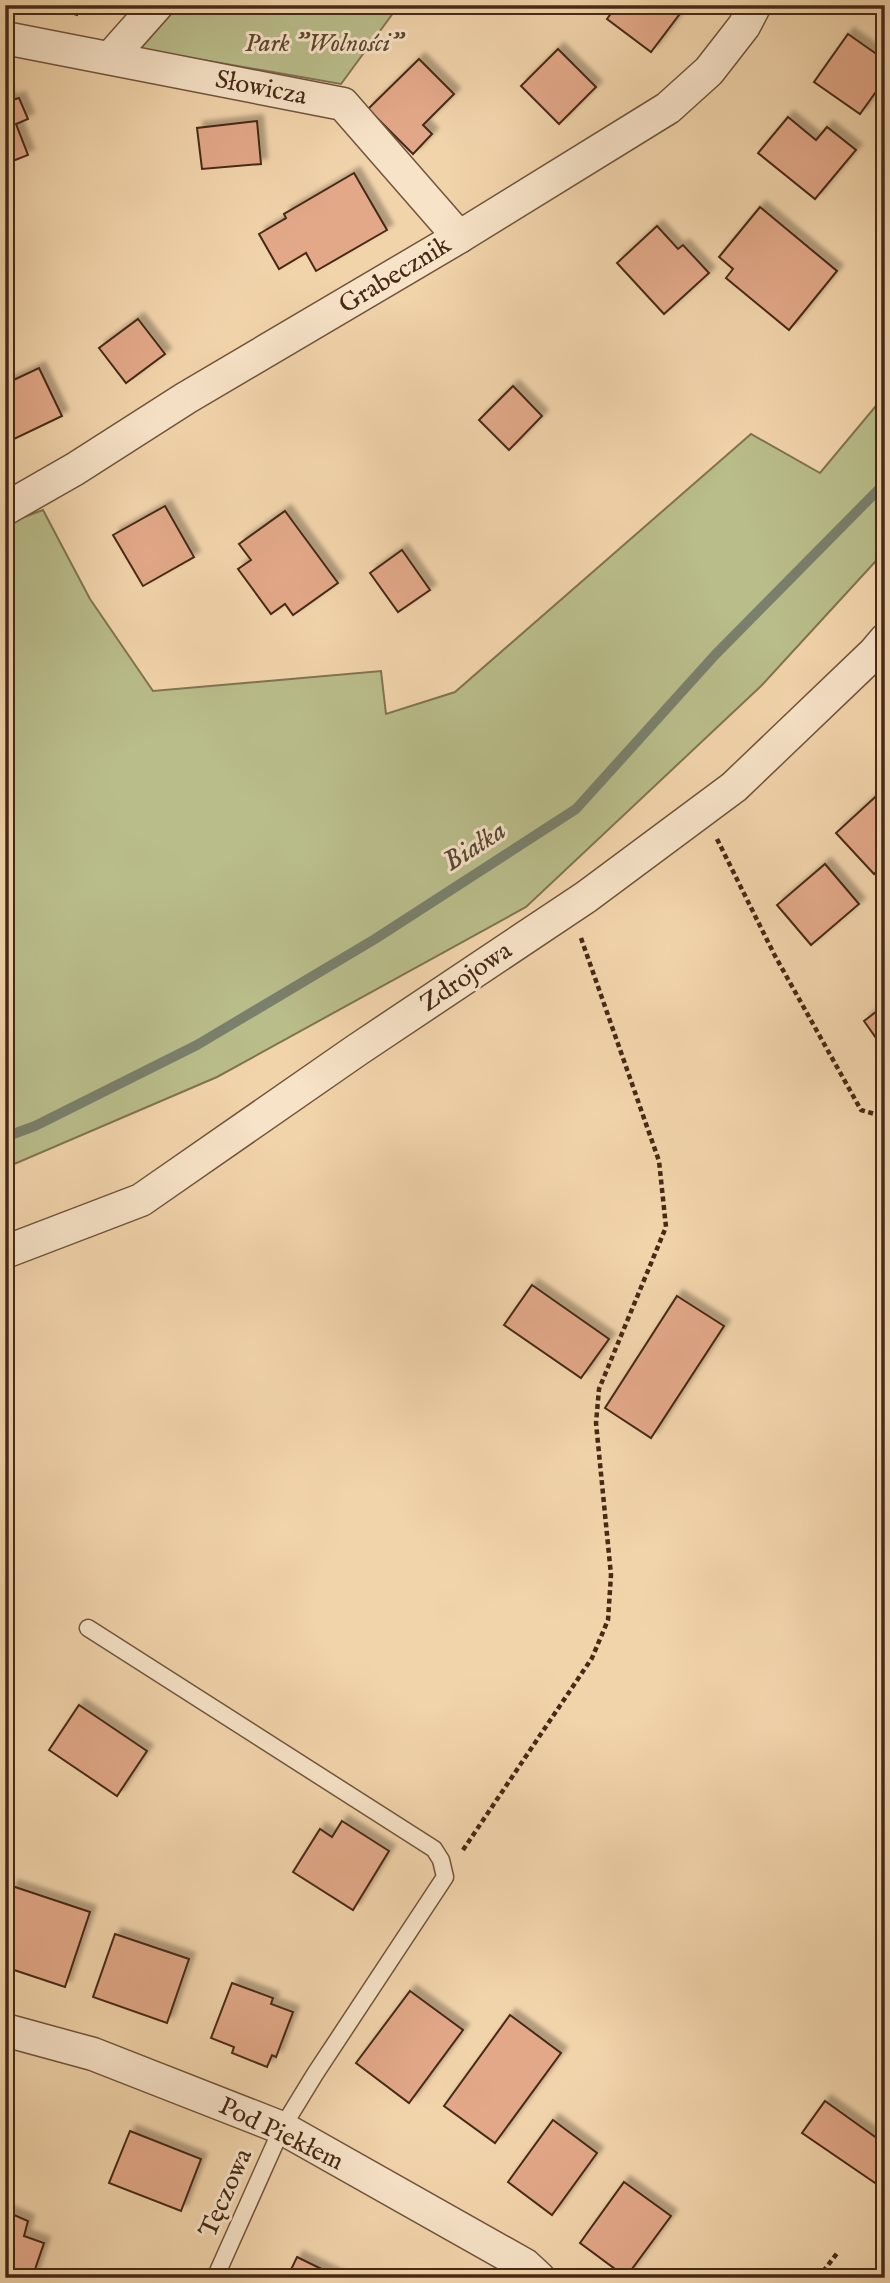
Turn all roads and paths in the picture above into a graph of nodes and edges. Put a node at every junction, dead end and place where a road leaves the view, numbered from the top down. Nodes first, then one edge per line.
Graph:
1 (157, 5) edge
2 (755, 5) edge
3 (5, 38) edge
4 (110, 58) junction
5 (459, 237) junction
6 (5, 509) edge
7 (885, 640) edge
8 (702, 811) junction
9 (570, 907) junction
10 (885, 1117) edge
11 (5, 1252) edge
12 (88, 1628) dead end
13 (445, 1877) junction
14 (5, 2030) edge
15 (282, 2128) junction
16 (838, 2252) dead end
17 (215, 2278) edge
18 (539, 2278) edge
19 (818, 2278) edge

1 - 4 street
2 - 5 street, Grabecznik
3 - 4 street, Słowicza
4 - 5 street, Słowicza
5 - 6 street, Grabecznik
7 - 8 street, Zdrojowa
8 - 9 street, Zdrojowa
8 - 10 path
9 - 11 street, Zdrojowa
9 - 13 path
12 - 13 lane
13 - 15 lane, Tęczowa
14 - 15 street, Pod Piekłem
15 - 17 lane, Tęczowa
15 - 18 street, Pod Piekłem
16 - 19 path

